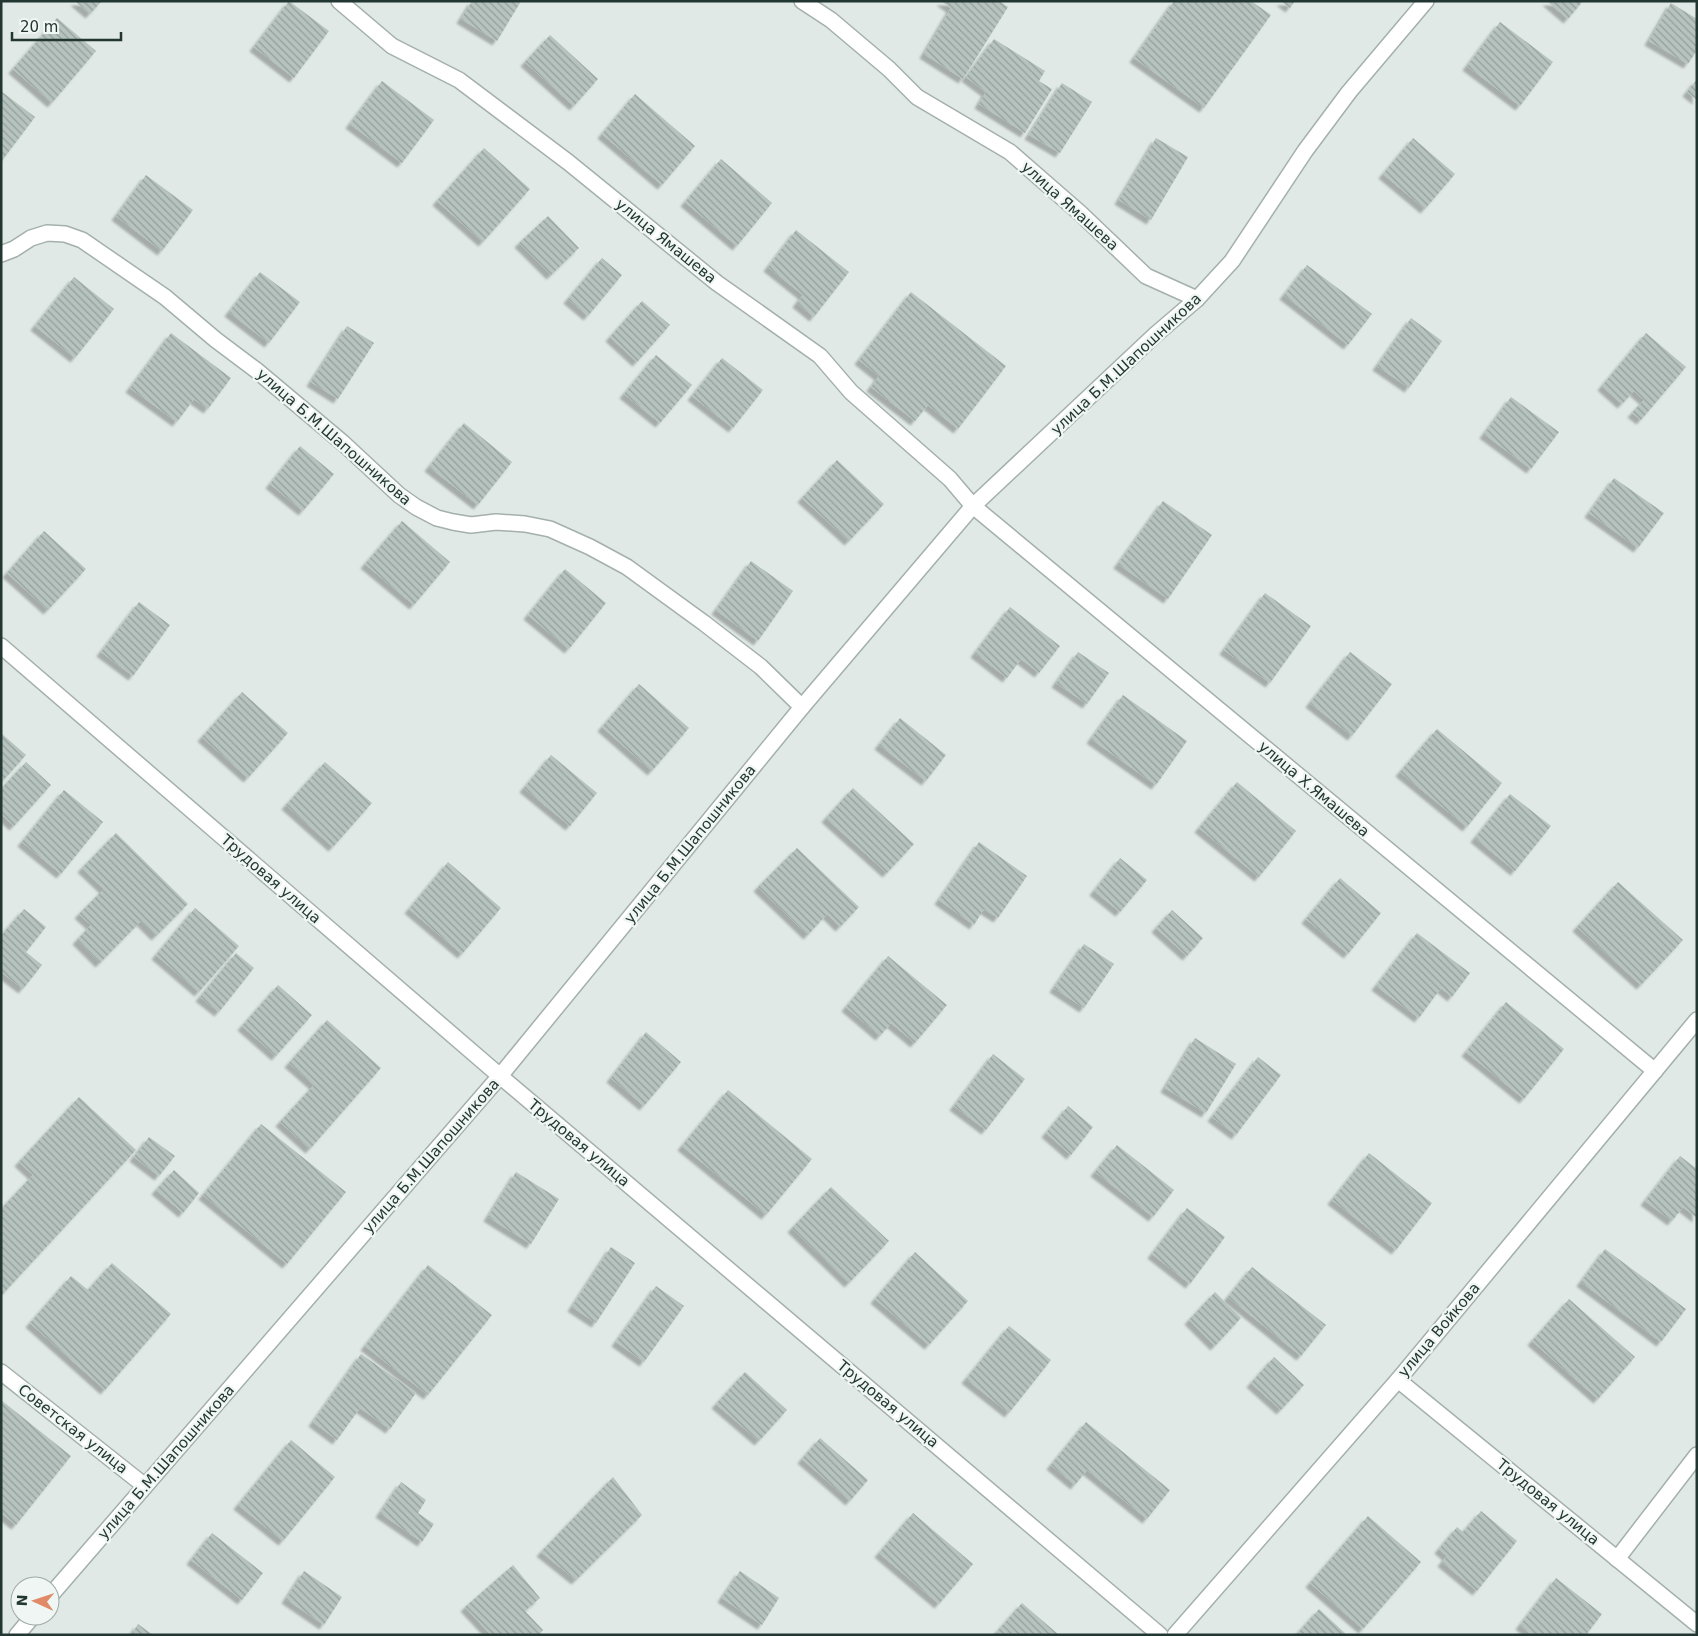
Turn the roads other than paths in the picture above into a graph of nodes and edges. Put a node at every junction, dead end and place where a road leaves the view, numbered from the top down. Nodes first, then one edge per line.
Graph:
1 (339, 1) edge
2 (802, 1) edge
3 (1426, 1) edge
4 (1, 254) edge
5 (1197, 300) junction
6 (973, 506) junction
7 (1, 646) edge
8 (802, 707) junction
9 (1697, 1020) edge
10 (1655, 1071) junction
11 (500, 1076) junction
12 (1, 1372) edge
13 (1398, 1380) junction
14 (1697, 1455) edge
15 (144, 1486) junction
16 (1617, 1559) junction
17 (60, 1584) edge
18 (1697, 1624) edge
19 (1160, 1635) edge
20 (1175, 1635) edge

1 - 6 street, улица Ямашева
2 - 5 street, улица Ямашева
3 - 5 street, улица Б.М.Шапошникова
4 - 8 street, улица Б.М.Шапошникова
5 - 6 street, улица Б.М.Шапошникова
6 - 8 street, улица Б.М.Шапошникова
6 - 10 street, улица Х.Ямашева
7 - 11 street, Трудовая улица
8 - 11 street, улица Б.М.Шапошникова
9 - 10 street, улица Войкова
10 - 13 street, улица Войкова
11 - 15 street, улица Б.М.Шапошникова
11 - 19 street, Трудовая улица
12 - 15 street, Советская улица
13 - 16 street, Трудовая улица
13 - 20 street, улица Войкова
14 - 16 street
15 - 17 street, улица Б.М.Шапошникова
16 - 18 street, Трудовая улица

